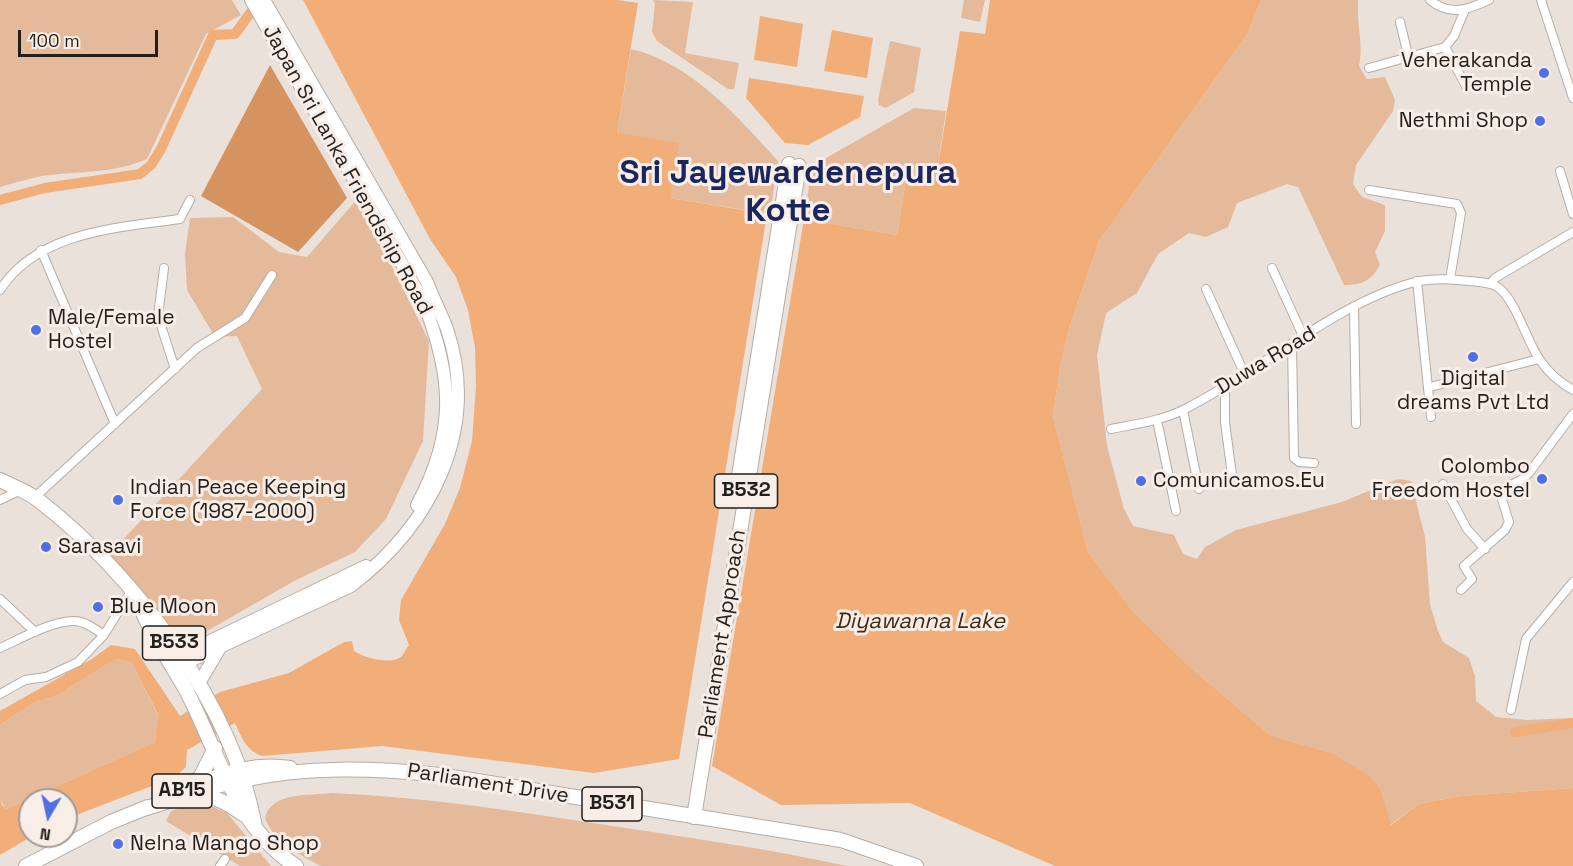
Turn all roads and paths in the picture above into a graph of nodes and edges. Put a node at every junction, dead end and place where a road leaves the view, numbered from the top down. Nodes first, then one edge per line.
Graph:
1 (251, 0) edge
2 (264, 0) edge
3 (1430, 0) edge
4 (1490, 0) edge
5 (1541, 0) edge
6 (1464, 12) junction
7 (1400, 22) dead end
8 (1445, 47) junction
9 (1409, 58) junction
10 (1368, 68) dead end
11 (1466, 86) dead end
12 (1573, 98) edge
13 (794, 165) dead end
14 (1560, 171) dead end
15 (1369, 190) dead end
16 (190, 200) dead end
17 (1573, 214) edge
18 (1573, 232) edge
19 (41, 249) junction
20 (164, 268) dead end
21 (1272, 268) dead end
22 (272, 274) dead end
23 (1450, 279) junction
24 (1417, 281) junction
25 (1490, 284) junction
26 (1206, 289) dead end
27 (0, 290) edge
28 (1354, 307) junction
29 (1304, 338) junction
30 (1292, 345) junction
31 (1539, 359) junction
32 (175, 369) junction
33 (1245, 375) junction
34 (1225, 387) junction
35 (1430, 387) junction
36 (1573, 390) edge
37 (1183, 410) junction
38 (1573, 414) edge
39 (1431, 417) dead end
40 (1157, 420) junction
41 (114, 424) junction
42 (1356, 424) dead end
43 (1111, 429) dead end
44 (1314, 463) dead end
45 (1232, 475) dead end
46 (0, 480) edge
47 (1443, 484) dead end
48 (1199, 489) dead end
49 (21, 490) junction
50 (35, 497) junction
51 (0, 500) edge
52 (1176, 511) dead end
53 (1485, 549) junction
54 (1573, 582) edge
55 (1461, 590) dead end
56 (134, 596) junction
57 (0, 599) edge
58 (35, 632) junction
59 (104, 635) junction
60 (221, 645) junction
61 (0, 648) edge
62 (177, 662) junction
63 (195, 689) junction
64 (0, 694) edge
65 (1511, 710) dead end
66 (212, 744) junction
67 (233, 749) junction
68 (271, 765) junction
69 (304, 770) junction
70 (243, 774) junction
71 (227, 778) junction
72 (188, 791) junction
73 (244, 815) junction
74 (689, 816) junction
75 (255, 827) junction
76 (26, 866) edge
77 (296, 866) edge
78 (916, 866) edge

1 - 62 main road, Japan Sri Lanka Friendship Road
2 - 60 main road, Japan Sri Lanka Friendship Road
3 - 6 street
4 - 6 street
5 - 12 street
6 - 8 street
7 - 9 street
8 - 9 street
8 - 11 street
9 - 10 street
13 - 74 main road, Parliament Approach / B532
14 - 17 street
15 - 23 street
16 - 19 street
18 - 25 street
19 - 27 street
19 - 41 street
20 - 32 street
21 - 29 street
22 - 32 street
23 - 24 street, Duwa Road
23 - 25 street, Duwa Road
24 - 28 street, Duwa Road
24 - 35 street
25 - 31 street
26 - 33 street
28 - 29 street, Duwa Road
28 - 42 street
29 - 30 street, Duwa Road
30 - 33 street, Duwa Road
30 - 44 street
31 - 35 street
31 - 36 street
32 - 41 street
33 - 34 street, Duwa Road
34 - 37 street, Duwa Road
34 - 45 street
35 - 39 street
37 - 40 street, Duwa Road
37 - 48 street
38 - 53 street
40 - 43 street, Duwa Road
40 - 52 street
41 - 50 street
46 - 49 main road, B533
47 - 53 street
49 - 50 main road, B533
49 - 51 street
50 - 56 main road, B533
53 - 55 street
54 - 65 street
56 - 59 street
56 - 62 main road, B533
57 - 58 street
58 - 59 street
58 - 61 street
59 - 64 street
60 - 62 main road, Japan Sri Lanka Friendship Road
60 - 63 main road
62 - 63 main road, B533
63 - 66 main road, B533
63 - 67 main road, B533
66 - 71 main road, B533
66 - 72 main road
67 - 68 main road, B531
67 - 70 main road, B533
68 - 69 main road, Parliament Drive / B531
68 - 70 main road, Parliament Drive / B531
69 - 70 main road, Parliament Drive / B531
69 - 74 main road, Parliament Drive / B531
70 - 71 main road, AB15
70 - 75 main road, AB15
71 - 72 main road, AB15
71 - 73 main road, AB15
72 - 73 main road
72 - 76 main road, AB15
73 - 75 main road, AB15
74 - 78 main road, Parliament Drive / B531
75 - 77 main road, AB15

